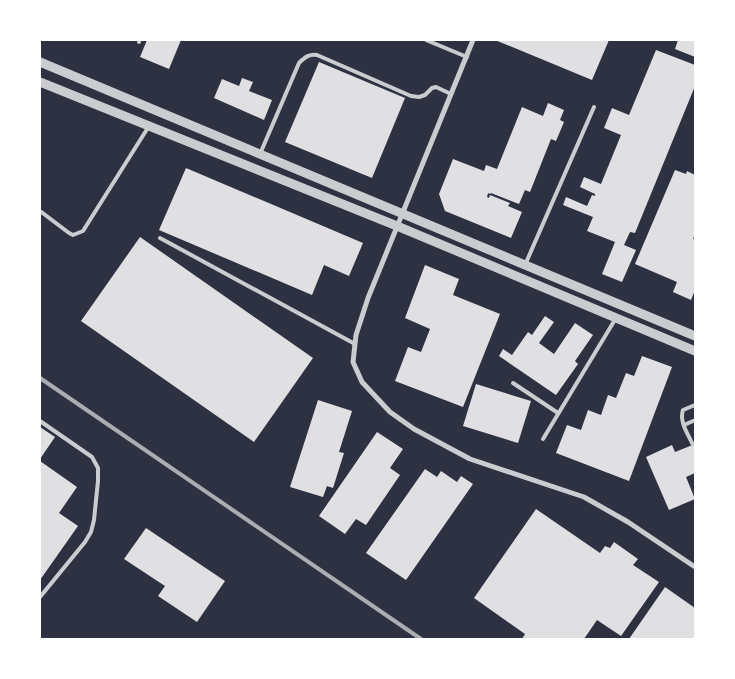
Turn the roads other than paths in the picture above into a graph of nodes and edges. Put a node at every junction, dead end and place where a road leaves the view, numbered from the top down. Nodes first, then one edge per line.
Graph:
1 (426, 40) edge
2 (473, 40) edge
3 (466, 57) junction
4 (40, 62) edge
5 (40, 82) edge
6 (451, 94) junction
7 (594, 107) dead end
8 (149, 126) junction
9 (260, 154) junction
10 (40, 211) edge
11 (402, 213) junction
12 (397, 226) junction
13 (160, 238) dead end
14 (525, 265) junction
15 (616, 318) junction
16 (695, 336) edge
17 (355, 344) junction
18 (695, 350) edge
19 (513, 383) dead end
20 (695, 405) edge
21 (558, 413) junction
22 (40, 421) edge
23 (692, 421) dead end
24 (684, 425) junction
25 (695, 434) edge
26 (689, 436) junction
27 (543, 439) dead end
28 (693, 445) dead end
29 (695, 567) edge
30 (40, 597) edge

1 - 3 lane
2 - 3 street
3 - 6 street
4 - 9 street
5 - 8 street
6 - 9 lane
6 - 11 street
7 - 14 lane
8 - 10 lane
8 - 12 street
9 - 11 street
11 - 12 street
11 - 14 street
12 - 15 street
12 - 17 street
13 - 17 lane
14 - 16 street
15 - 18 street
15 - 21 lane
17 - 29 street
19 - 21 lane
20 - 24 lane
21 - 27 lane
22 - 30 lane
23 - 24 lane
24 - 26 lane
25 - 26 lane
26 - 28 lane

